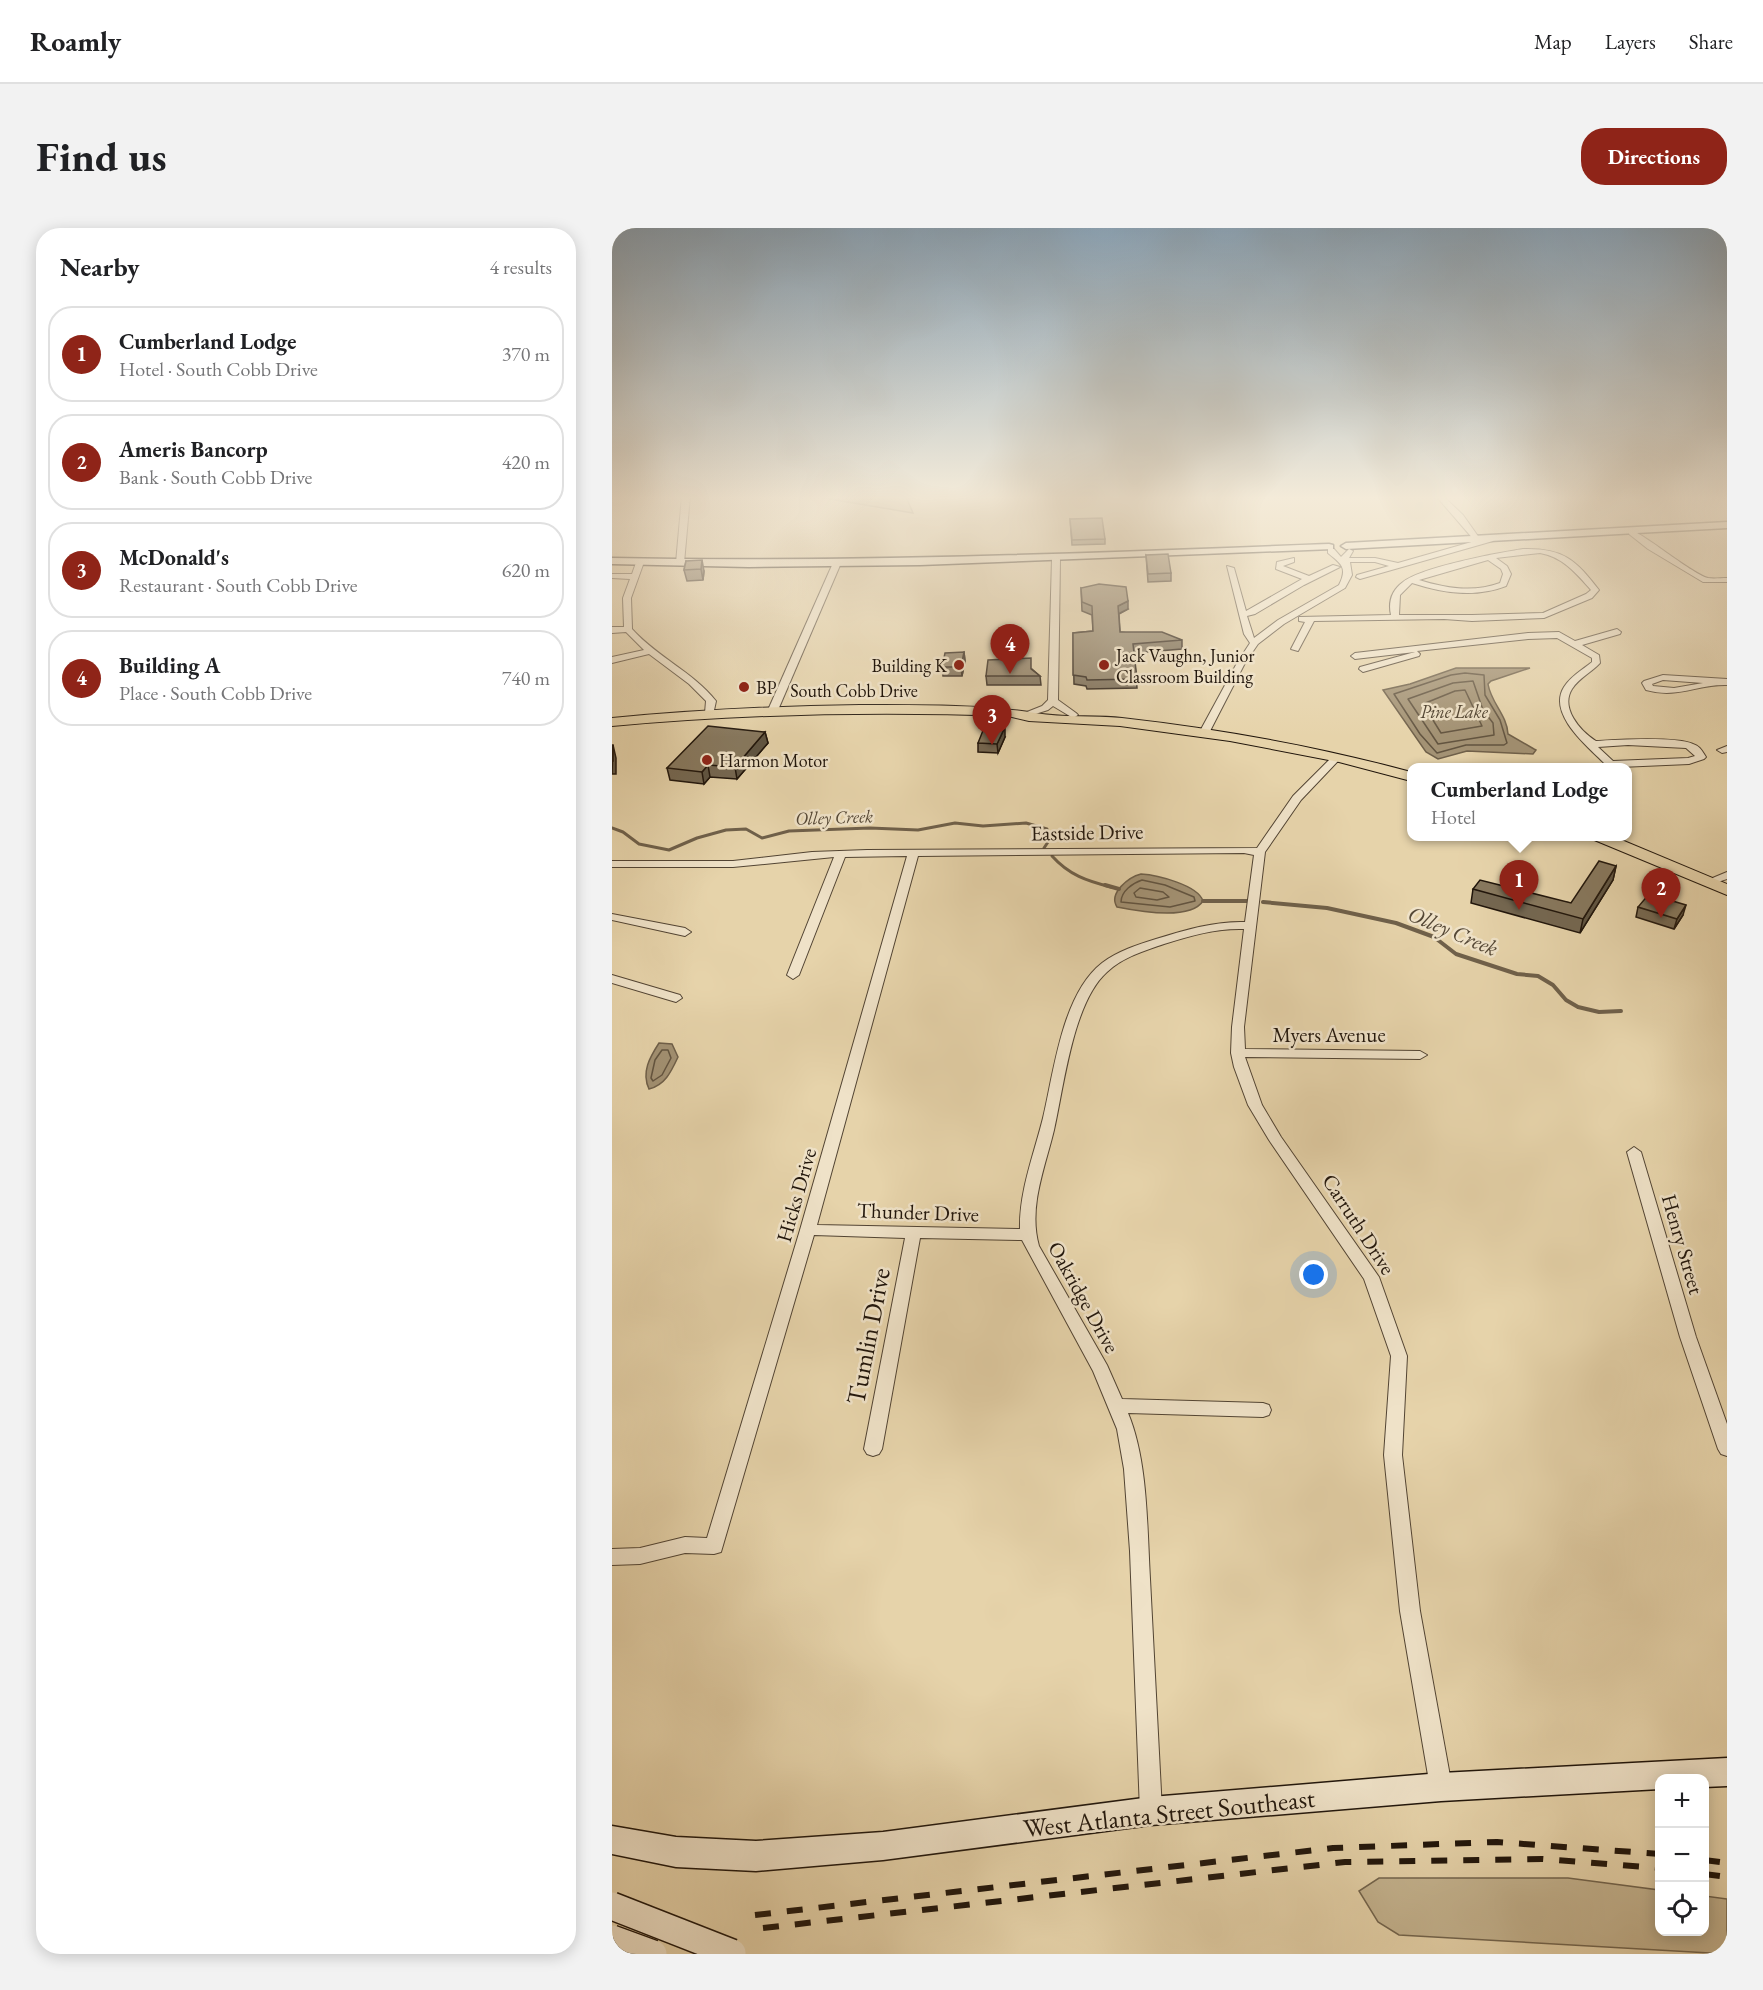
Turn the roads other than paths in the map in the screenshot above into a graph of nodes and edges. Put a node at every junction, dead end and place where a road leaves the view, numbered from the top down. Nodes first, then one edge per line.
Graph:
1 (625, 577) edge
2 (635, 577) joint
3 (831, 577) edge
4 (1056, 577) edge
5 (1232, 577) edge
6 (1302, 577) edge
7 (1314, 577) edge
8 (1347, 577) edge
9 (1424, 577) edge
10 (1506, 577) edge
11 (1582, 577) edge
12 (1700, 577) edge
13 (1308, 579) junction
14 (1411, 580) junction
15 (1727, 580) edge
16 (1243, 614) junction
17 (1395, 616) junction
18 (1288, 618) junction
19 (1311, 619) junction
20 (628, 629) junction
21 (612, 630) edge
22 (1617, 632) dead end
23 (1255, 642) junction
24 (1575, 644) junction
25 (1294, 649) dead end
26 (1432, 649) junction
27 (648, 652) junction
28 (1355, 656) dead end
29 (612, 660) edge
30 (1363, 669) dead end
31 (1715, 682) junction
32 (1727, 682) edge
33 (1053, 701) junction
34 (772, 710) junction
35 (710, 713) junction
36 (1028, 713) junction
37 (1076, 717) junction
38 (612, 722) edge
39 (1204, 733) junction
40 (1594, 744) junction
41 (1336, 758) junction
42 (1604, 763) edge
43 (1632, 764) edge
44 (1407, 776) edge
45 (1607, 841) edge
46 (1260, 852) junction
47 (841, 854) junction
48 (913, 854) junction
49 (612, 864) edge
50 (1727, 876) edge
51 (1709, 882) junction
52 (1727, 890) edge
53 (612, 917) edge
54 (1251, 926) junction
55 (685, 932) dead end
56 (793, 975) dead end
57 (612, 979) edge
58 (676, 998) dead end
59 (1238, 1053) junction
60 (1420, 1055) dead end
61 (1634, 1152) dead end
62 (808, 1230) junction
63 (914, 1232) junction
64 (1027, 1235) junction
65 (1118, 1406) junction
66 (1263, 1410) dead end
67 (873, 1449) dead end
68 (1727, 1449) edge
69 (612, 1557) edge
70 (1727, 1772) edge
71 (1441, 1787) junction
72 (1150, 1811) junction
73 (612, 1840) edge
74 (612, 1906) edge
75 (612, 1939) edge
76 (653, 1954) edge
77 (734, 1954) edge

1 - 2 street
2 - 20 street
3 - 34 street
4 - 33 street
5 - 16 street
6 - 13 street
7 - 13 street
8 - 18 street
9 - 14 street
10 - 14 street
11 - 17 street
12 - 15 street
13 - 16 street
14 - 17 street
16 - 23 street
17 - 19 street
18 - 19 street
18 - 23 street
19 - 25 street
20 - 21 street
20 - 27 street
22 - 24 street
23 - 39 street
24 - 26 street
24 - 40 street
26 - 28 street
26 - 30 street
27 - 29 street
27 - 35 street
31 - 31 street
31 - 32 street
33 - 36 street
33 - 37 street
34 - 35 main road, South Cobb Drive
34 - 36 main road, South Cobb Drive
35 - 38 main road, South Cobb Drive
36 - 37 main road, South Cobb Drive
37 - 39 main road, South Cobb Drive
39 - 41 main road, South Cobb Drive
40 - 42 street
40 - 43 street
41 - 44 main road, South Cobb Drive
41 - 46 street, Carruth Drive
45 - 51 main road
46 - 48 street, Eastside Drive
46 - 54 street, Carruth Drive
47 - 48 street, Eastside Drive
47 - 49 street, Eastside Drive
47 - 56 street
48 - 62 street, Hicks Drive
50 - 51 street
51 - 52 main road
53 - 55 street
54 - 59 street, Carruth Drive
54 - 64 street, Oakridge Drive
57 - 58 street
59 - 60 street, Myers Avenue
59 - 71 street, Carruth Drive
61 - 68 street, Henry Street
62 - 63 street, Thunder Drive
62 - 69 street, Hicks Drive
63 - 64 street, Thunder Drive
63 - 67 street, Tumlin Drive
64 - 65 street, Oakridge Drive
65 - 66 street
65 - 72 street, Oakridge Drive
70 - 71 street, West Atlanta Street Southeast
71 - 72 street, West Atlanta Street Southeast
72 - 73 street, West Atlanta Street Southeast
74 - 77 street, bridge
75 - 76 street, bridge

